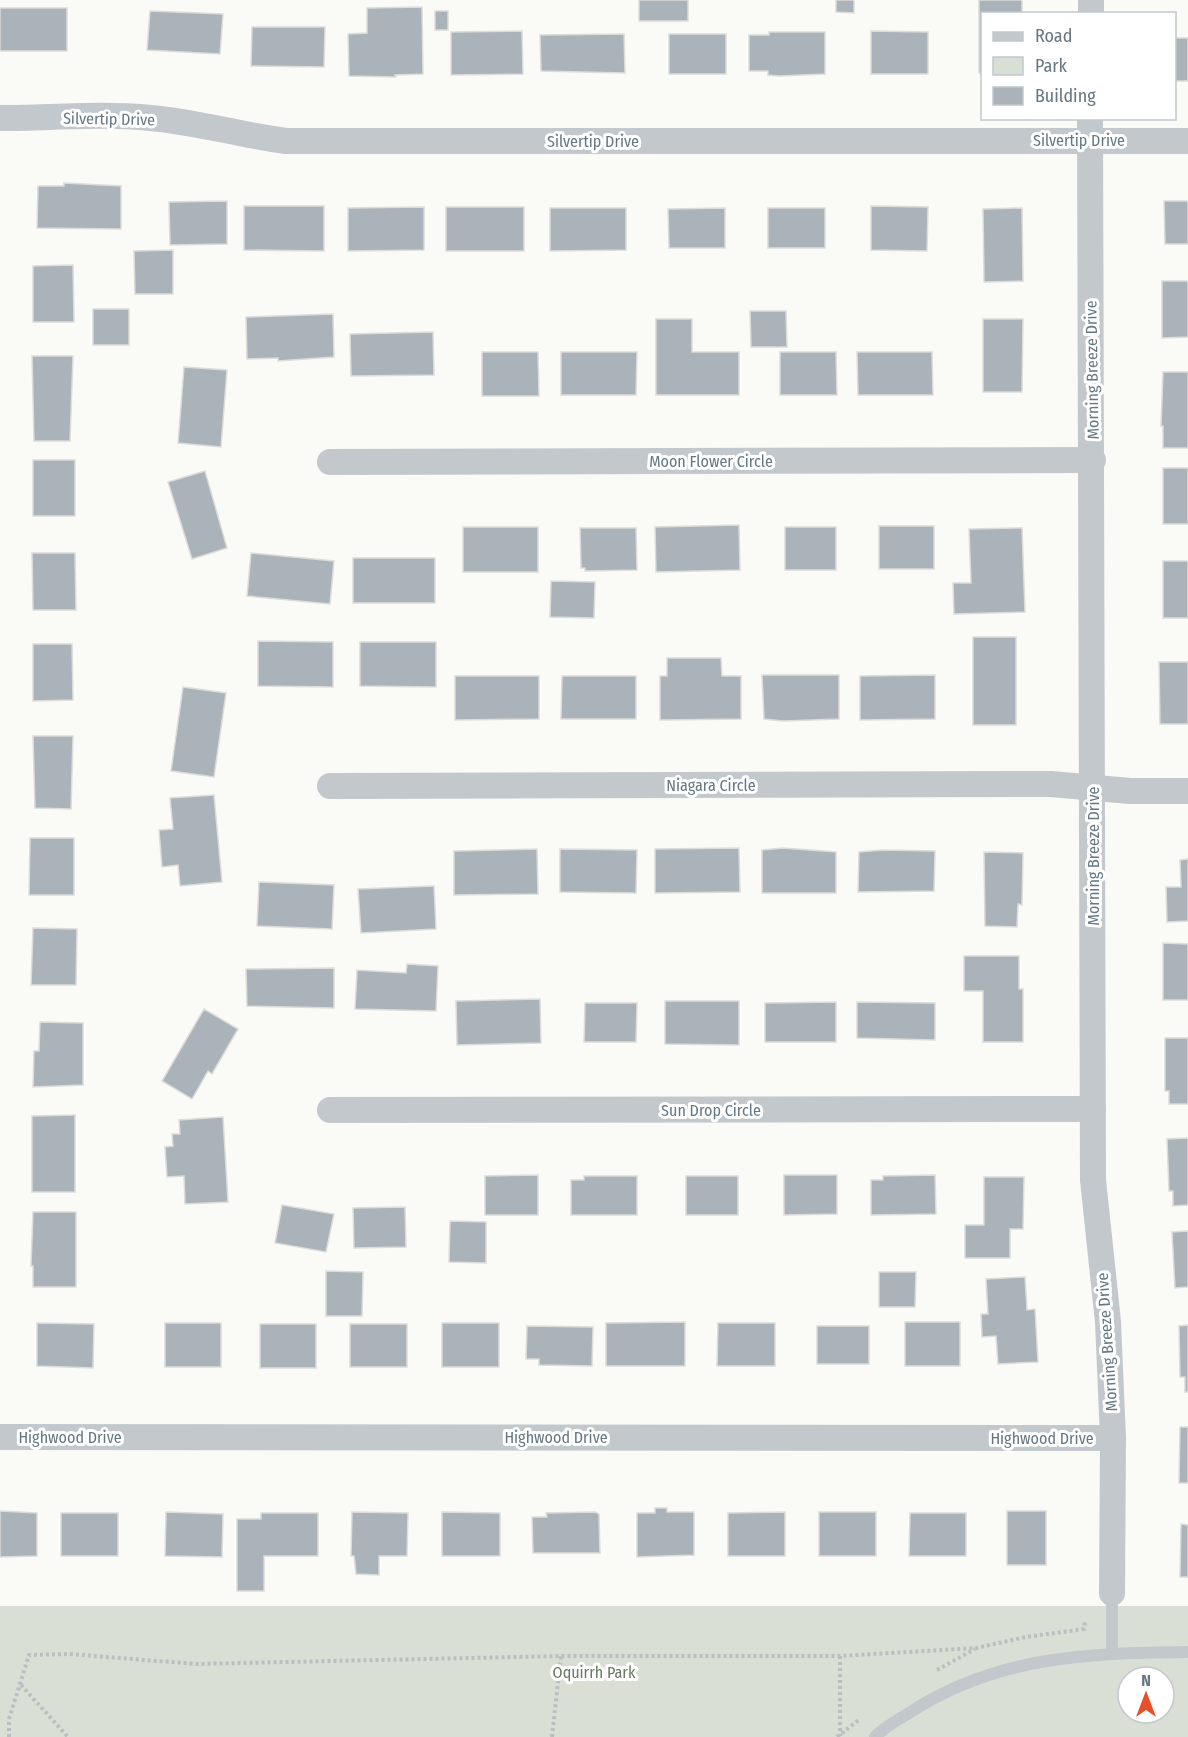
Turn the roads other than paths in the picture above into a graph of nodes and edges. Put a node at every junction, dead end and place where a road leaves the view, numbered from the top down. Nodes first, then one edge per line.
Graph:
1 (0, 118) edge
2 (1090, 129) edge
3 (1188, 141) edge
4 (1093, 460) junction
5 (330, 462) dead end
6 (330, 786) dead end
7 (1093, 788) junction
8 (1188, 791) edge
9 (1093, 1109) junction
10 (330, 1110) dead end
11 (0, 1437) edge
12 (1113, 1438) junction
13 (1112, 1593) joint
14 (1188, 1652) edge
15 (1112, 1653) junction
16 (875, 1737) edge

1 - 2 street, Silvertip Drive
2 - 3 street, Silvertip Drive
2 - 4 street, Morning Breeze Drive
4 - 5 street, Moon Flower Circle
4 - 7 street, Morning Breeze Drive
6 - 7 street, Niagara Circle
7 - 8 street, Niagara Circle
7 - 9 street, Morning Breeze Drive
9 - 10 street, Sun Drop Circle
9 - 12 street, Morning Breeze Drive
11 - 12 street, Highwood Drive
12 - 13 street, Morning Breeze Drive
13 - 15 lane
14 - 15 lane
15 - 16 lane

